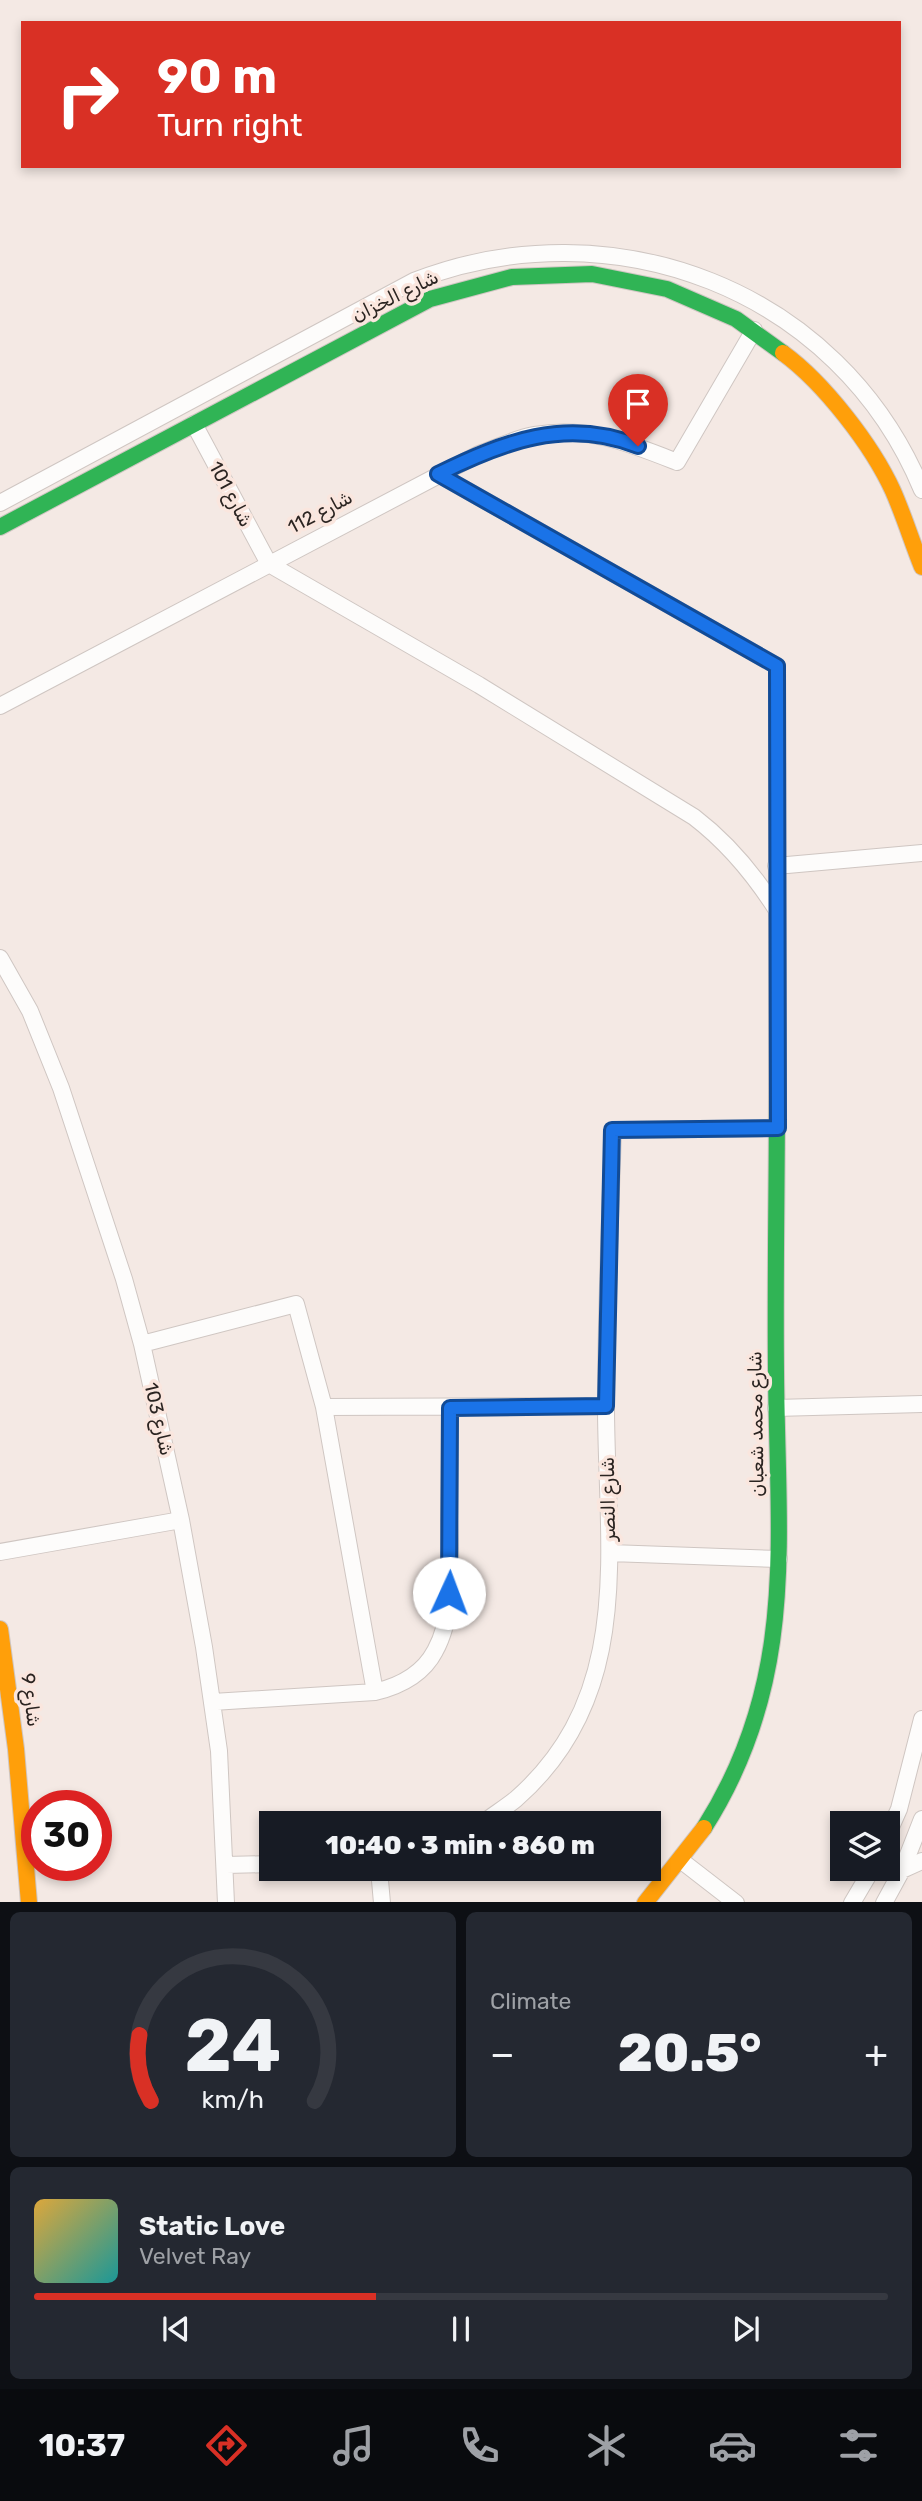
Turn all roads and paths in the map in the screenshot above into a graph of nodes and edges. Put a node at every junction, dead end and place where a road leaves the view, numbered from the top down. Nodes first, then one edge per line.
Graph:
1 (754, 330) junction
2 (194, 424) junction
3 (95, 452) junction
4 (105, 471) junction
5 (438, 474) junction
6 (922, 490) edge
7 (0, 503) edge
8 (0, 527) edge
9 (269, 564) junction
10 (922, 567) edge
11 (0, 706) edge
12 (922, 853) edge
13 (776, 866) junction
14 (776, 909) junction
15 (0, 958) edge
16 (778, 1128) junction
17 (142, 1344) junction
18 (922, 1404) edge
19 (606, 1406) junction
20 (324, 1407) junction
21 (450, 1408) junction
22 (776, 1408) junction
23 (181, 1520) junction
24 (0, 1552) edge
25 (610, 1553) junction
26 (779, 1559) junction
27 (0, 1629) edge
28 (375, 1692) junction
29 (213, 1702) junction
30 (922, 1719) edge
31 (499, 1811) edge
32 (898, 1811) edge
33 (922, 1819) edge
34 (922, 1861) edge
35 (683, 1862) junction
36 (259, 1864) edge
37 (226, 1865) junction
38 (902, 1870) junction
39 (380, 1881) edge
40 (865, 1881) edge
41 (29, 1902) edge
42 (226, 1902) edge
43 (382, 1902) edge
44 (645, 1902) edge
45 (736, 1902) edge
46 (852, 1902) edge
47 (884, 1902) edge

1 - 2 street, شارع الخزان
1 - 5 street, شارع 112
1 - 10 street, شارع الخزان
2 - 4 street, شارع الخزان
2 - 9 street, شارع 101
3 - 4 street
3 - 6 street, شارع الخزان
3 - 7 street, شارع الخزان
4 - 8 street, شارع الخزان
5 - 9 street, شارع 112
5 - 13 street
9 - 11 street, شارع 112
9 - 14 street
12 - 13 street
13 - 14 street
14 - 16 street, شارع محمد شعبان
15 - 17 street, شارع 103
16 - 19 street, شارع النصر
16 - 22 street, شارع محمد شعبان
17 - 20 street
17 - 23 street, شارع 103
18 - 22 street
19 - 21 street
19 - 25 street, شارع النصر
20 - 21 street
20 - 28 street
21 - 28 street
22 - 26 street, شارع محمد شعبان
23 - 24 street
23 - 29 street, شارع 103
25 - 26 street
25 - 31 street, شارع النصر
26 - 35 street, شارع محمد شعبان
27 - 41 street, شارع 9
28 - 29 street
29 - 37 street, شارع 103
30 - 32 street
33 - 38 street
34 - 38 street
35 - 44 street, شارع محمد شعبان
35 - 45 street
36 - 37 street
37 - 42 street, شارع 103
38 - 47 street
39 - 43 street
40 - 46 street

